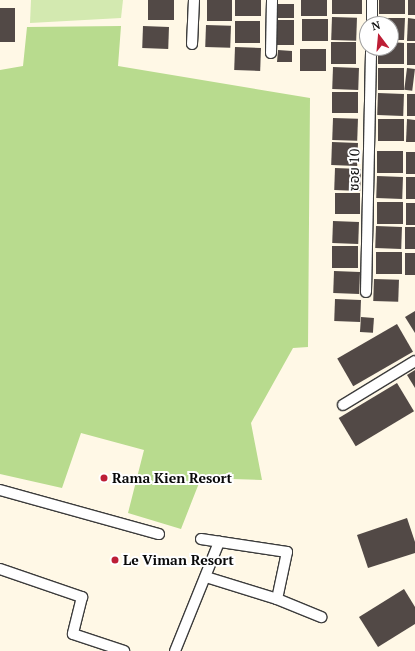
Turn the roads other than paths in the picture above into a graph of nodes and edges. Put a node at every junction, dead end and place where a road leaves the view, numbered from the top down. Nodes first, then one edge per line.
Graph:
1 (194, 0) edge
2 (272, 0) edge
3 (372, 0) edge
4 (372, 16) edge
5 (192, 44) dead end
6 (271, 53) dead end
7 (371, 56) edge
8 (366, 292) dead end
9 (415, 361) edge
10 (343, 405) dead end
11 (0, 490) edge
12 (159, 534) dead end
13 (201, 539) dead end
14 (219, 542) junction
15 (0, 569) edge
16 (206, 577) junction
17 (277, 598) junction
18 (321, 617) dead end
19 (124, 651) edge
20 (175, 651) edge

1 - 5 street
2 - 6 street
3 - 4 street
7 - 8 street, ซอย 10
9 - 10 street
11 - 12 street
13 - 14 street
14 - 16 street
14 - 17 street
15 - 19 street
16 - 17 street
16 - 20 street
17 - 18 street

